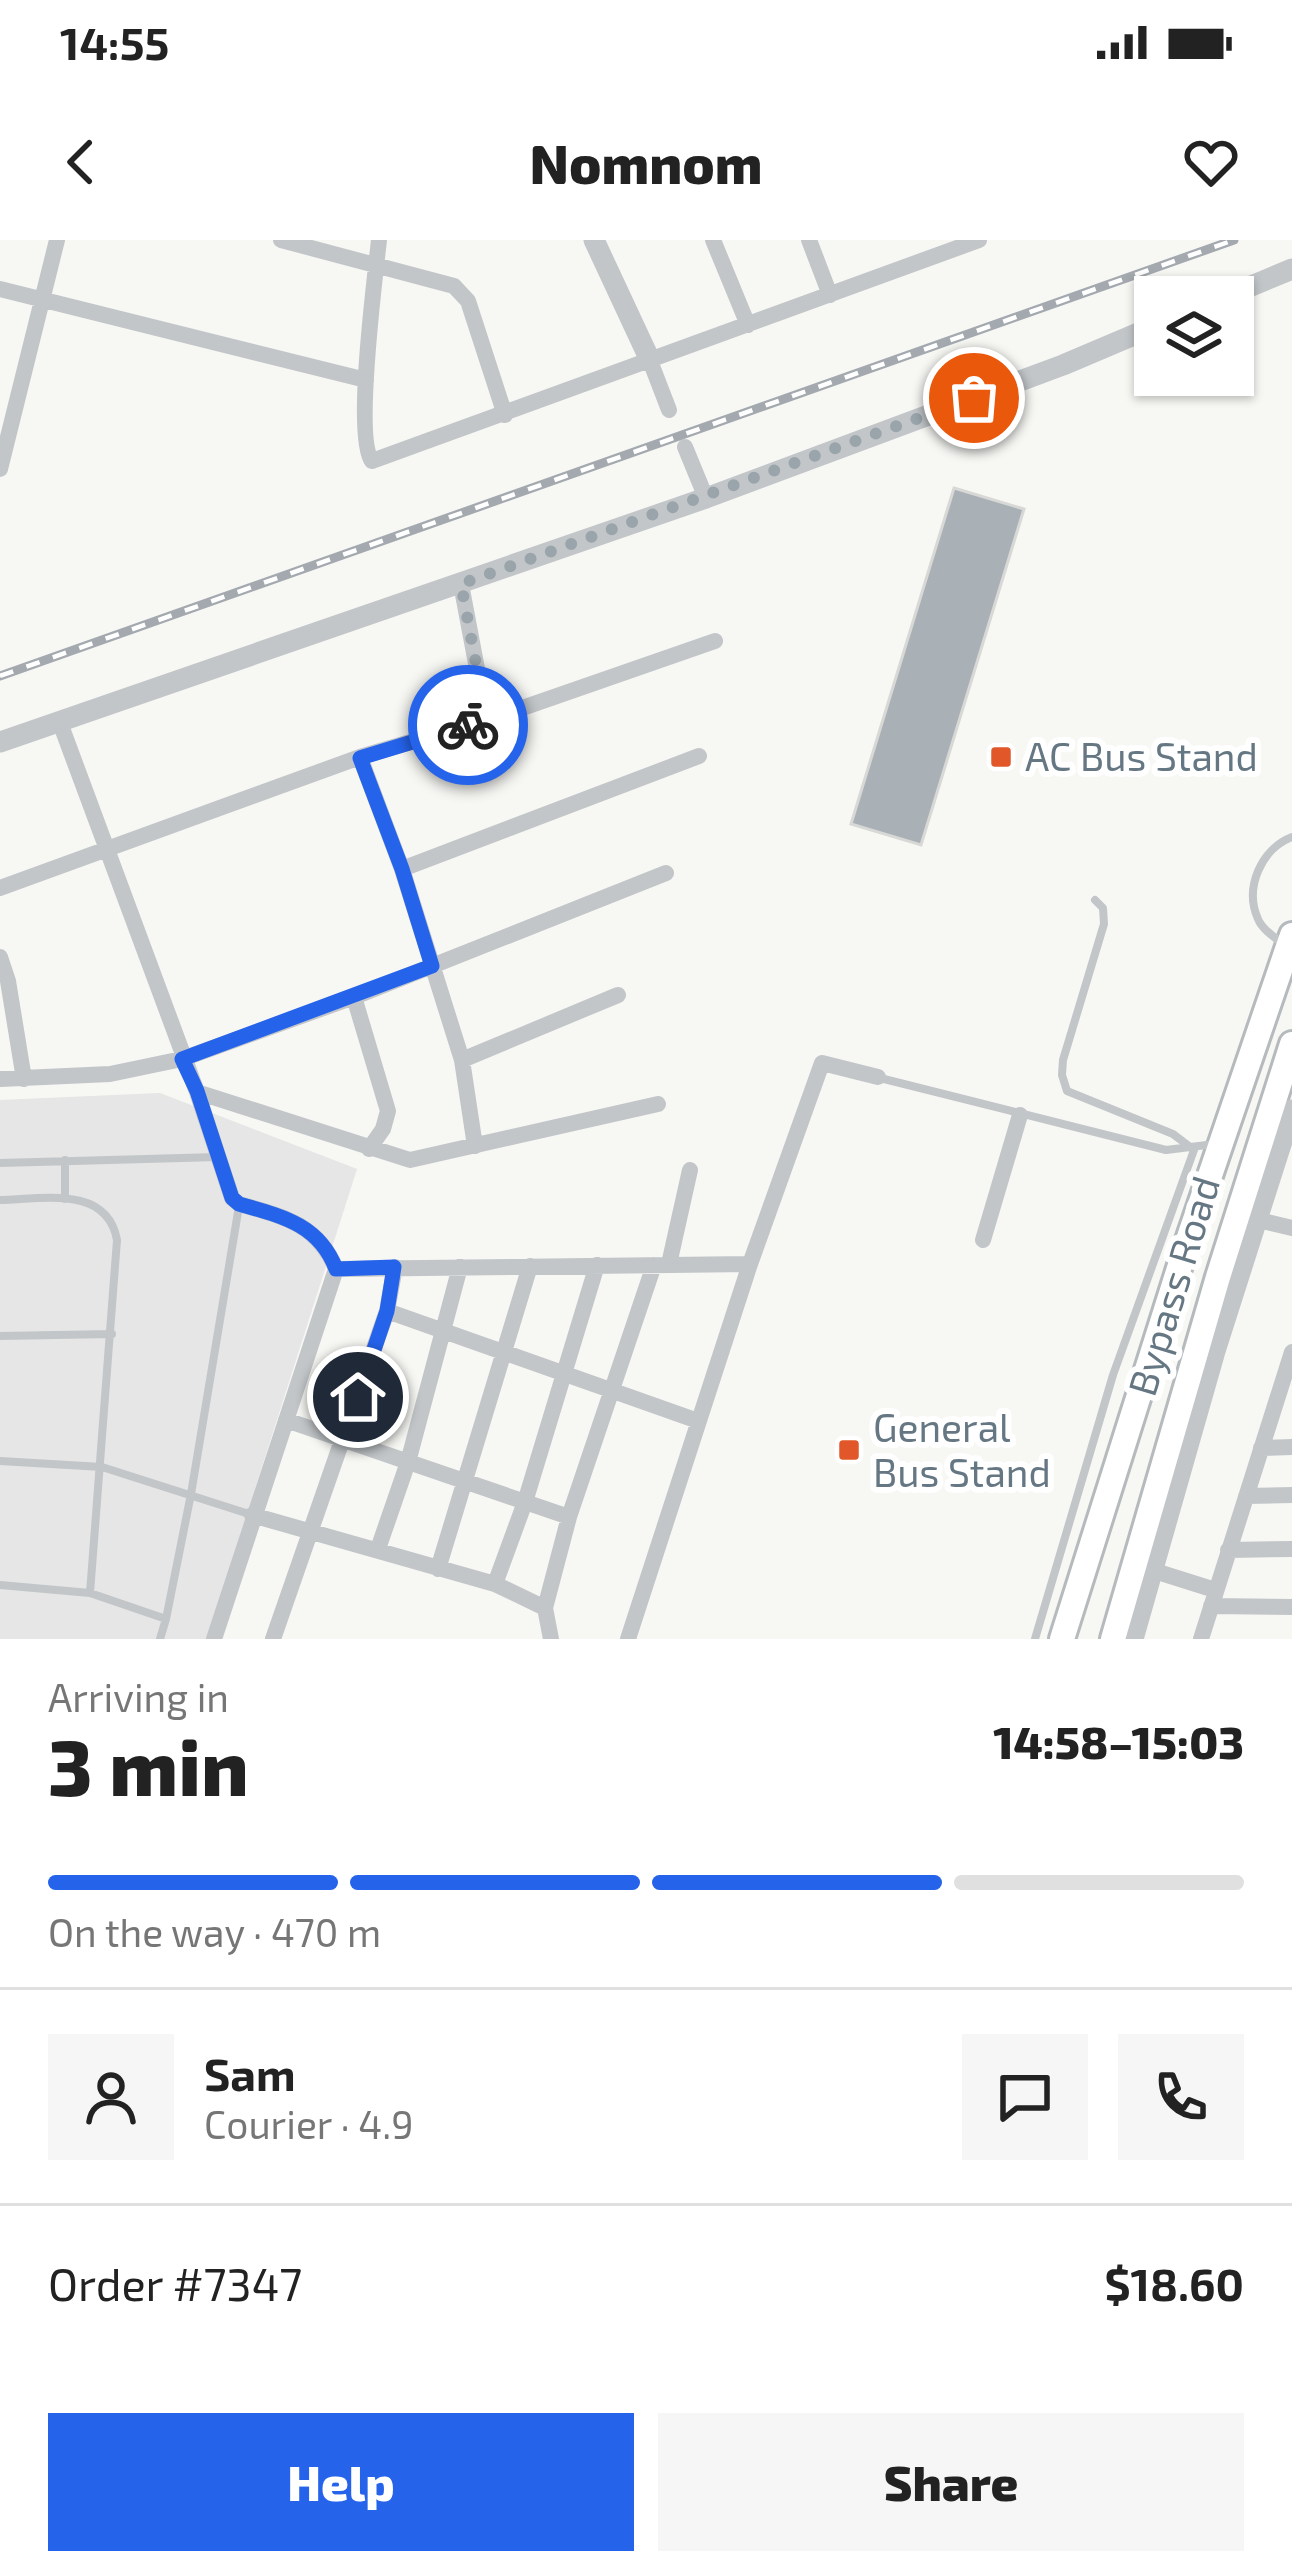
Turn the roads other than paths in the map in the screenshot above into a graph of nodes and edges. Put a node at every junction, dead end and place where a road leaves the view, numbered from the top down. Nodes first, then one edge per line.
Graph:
1 (58, 240) edge
2 (280, 240) edge
3 (379, 240) edge
4 (594, 240) edge
5 (713, 240) edge
6 (809, 240) edge
7 (980, 240) edge
8 (376, 266) junction
9 (1292, 269) edge
10 (1254, 285) edge
11 (0, 289) edge
12 (830, 295) junction
13 (43, 298) junction
14 (748, 325) junction
15 (1134, 335) edge
16 (649, 358) junction
17 (366, 380) junction
18 (669, 410) dead end
19 (505, 415) junction
20 (686, 447) dead end
21 (0, 469) edge
22 (706, 498) junction
23 (461, 584) junction
24 (715, 641) dead end
25 (505, 714) junction
26 (59, 719) junction
27 (0, 742) edge
28 (698, 756) dead end
29 (360, 758) junction
30 (1292, 838) edge
31 (106, 850) junction
32 (402, 869) junction
33 (666, 873) dead end
34 (0, 888) edge
35 (1095, 900) dead end
36 (1290, 940) edge
37 (0, 957) edge
38 (432, 966) junction
39 (617, 994) dead end
40 (353, 997) junction
41 (1292, 1044) edge
42 (182, 1059) junction
43 (462, 1060) junction
44 (878, 1078) joint
45 (0, 1079) edge
46 (24, 1079) junction
47 (197, 1091) junction
48 (1287, 1100) edge
49 (658, 1104) dead end
50 (1020, 1115) junction
51 (1219, 1143) junction
52 (475, 1146) junction
53 (369, 1149) junction
54 (1194, 1150) junction
55 (219, 1157) junction
56 (65, 1160) junction
57 (0, 1163) edge
58 (691, 1170) dead end
59 (65, 1199) junction
60 (0, 1201) edge
61 (239, 1204) junction
62 (1249, 1217) junction
63 (1292, 1228) edge
64 (982, 1240) dead end
65 (750, 1264) junction
66 (597, 1265) junction
67 (662, 1265) junction
68 (530, 1266) junction
69 (394, 1267) junction
70 (460, 1267) junction
71 (336, 1269) junction
72 (387, 1311) junction
73 (446, 1332) junction
74 (112, 1334) junction
75 (0, 1336) edge
76 (504, 1352) junction
77 (1292, 1352) edge
78 (564, 1373) junction
79 (610, 1390) junction
80 (1284, 1399) edge
81 (286, 1420) junction
82 (698, 1420) junction
83 (344, 1440) junction
84 (1292, 1447) edge
85 (1261, 1448) junction
86 (0, 1460) edge
87 (408, 1462) junction
88 (102, 1466) junction
89 (466, 1481) junction
90 (191, 1494) junction
91 (1246, 1496) junction
92 (1292, 1496) edge
93 (525, 1502) junction
94 (252, 1515) junction
95 (569, 1516) junction
96 (313, 1533) junction
97 (378, 1549) junction
98 (1292, 1549) edge
99 (1228, 1550) junction
100 (1143, 1567) junction
101 (439, 1569) junction
102 (496, 1584) junction
103 (0, 1585) edge
104 (90, 1593) junction
105 (1213, 1598) junction
106 (1292, 1607) edge
107 (545, 1608) junction
108 (166, 1619) junction
109 (160, 1639) edge
110 (214, 1639) edge
111 (273, 1639) edge
112 (551, 1639) edge
113 (628, 1639) edge
114 (1035, 1639) edge
115 (1062, 1639) edge
116 (1113, 1639) edge
117 (1133, 1639) edge
118 (1201, 1639) edge

1 - 13 street
2 - 8 street
3 - 8 street
4 - 16 street
5 - 14 street
6 - 12 street
7 - 12 street
8 - 17 street
8 - 19 street
9 - 10 street
11 - 13 street
12 - 14 street
13 - 17 street
13 - 21 street
14 - 16 street
15 - 22 street
16 - 18 street
16 - 19 street
17 - 19 street
20 - 22 street
22 - 23 street
23 - 25 street
23 - 26 street
24 - 25 street
25 - 29 street
26 - 27 street
26 - 31 street
28 - 32 street
29 - 31 street
29 - 32 street
30 - 36 lane
31 - 34 street
31 - 42 street
32 - 38 street
33 - 38 street
35 - 54 lane
36 - 51 main road, Bypass Road
37 - 46 street
38 - 40 street
38 - 43 street
39 - 43 street
40 - 42 street
40 - 53 street
41 - 48 main road
42 - 46 street
42 - 47 street
43 - 52 street
44 - 50 lane
44 - 65 street
45 - 46 street
47 - 53 street
47 - 55 street
48 - 62 main road
49 - 52 street
50 - 54 lane
50 - 64 street
51 - 54 lane
51 - 115 main road, Bypass Road
52 - 53 street
54 - 114 lane
55 - 56 lane
55 - 61 street
56 - 57 lane
56 - 59 lane
58 - 67 street
59 - 60 lane
59 - 74 lane
61 - 71 street
61 - 90 lane
62 - 63 street
62 - 100 main road
65 - 67 street
65 - 82 street
66 - 67 street
66 - 68 street
66 - 78 street
67 - 79 street
68 - 70 street
68 - 76 street
69 - 70 street
69 - 71 street
69 - 72 street
70 - 73 street
71 - 81 street
72 - 73 street
72 - 83 street
73 - 76 street
73 - 87 street
74 - 75 lane
74 - 88 lane
76 - 78 street
76 - 89 street
77 - 80 street
78 - 79 street
78 - 93 street
79 - 82 street
79 - 95 street
80 - 85 street
81 - 83 street
81 - 94 street
82 - 113 street
83 - 87 street
83 - 96 street
84 - 85 street
85 - 91 street
86 - 88 lane
87 - 89 street
87 - 97 street
88 - 90 lane
88 - 104 lane
89 - 93 street
89 - 101 street
90 - 94 lane
90 - 108 lane
91 - 92 street
91 - 99 street
93 - 95 street
93 - 102 street
94 - 96 street
94 - 110 street
95 - 107 street
96 - 97 street
96 - 111 street
97 - 101 street
98 - 99 street
99 - 105 street
100 - 105 street
100 - 116 main road
100 - 117 street
101 - 102 street
102 - 107 street
103 - 104 lane
104 - 108 lane
105 - 106 street
105 - 118 street
107 - 112 street
108 - 109 lane

